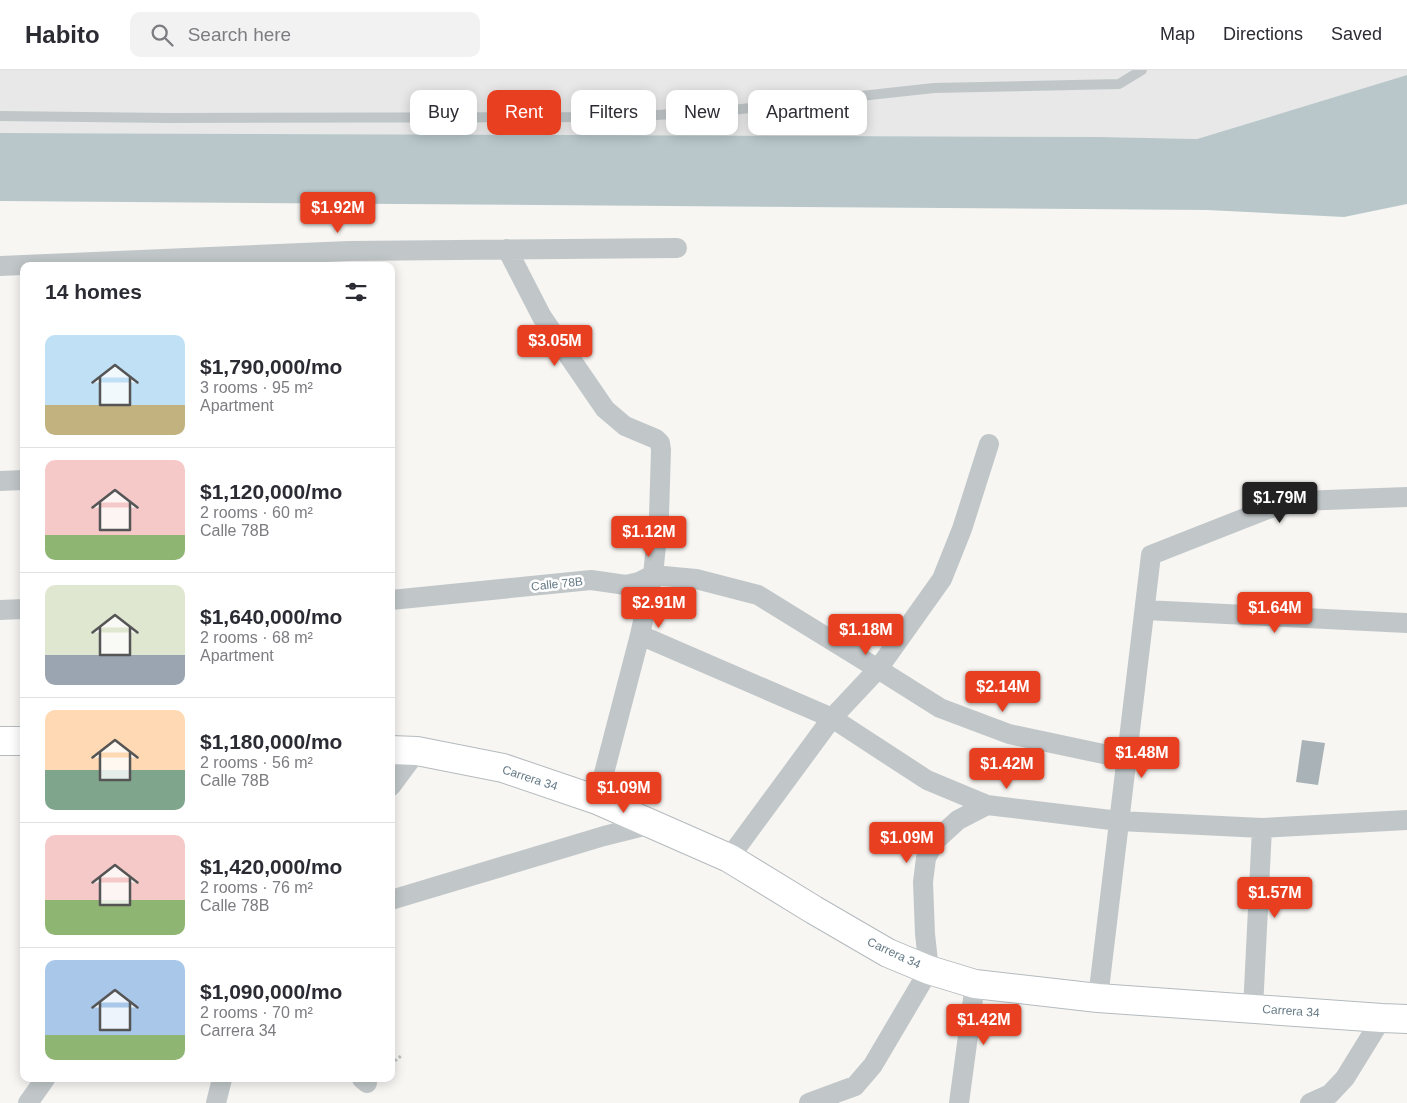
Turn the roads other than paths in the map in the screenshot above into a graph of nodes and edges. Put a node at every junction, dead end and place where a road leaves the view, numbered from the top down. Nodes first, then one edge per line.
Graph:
1 (1142, 70) edge
2 (0, 116) edge
3 (677, 248) dead end
4 (507, 249) junction
5 (349, 258) edge
6 (174, 262) edge
7 (0, 266) edge
8 (20, 266) edge
9 (989, 444) dead end
10 (20, 480) edge
11 (0, 481) edge
12 (1407, 497) edge
13 (653, 575) junction
14 (395, 600) edge
15 (20, 609) edge
16 (0, 610) edge
17 (1145, 610) junction
18 (1407, 623) edge
19 (640, 635) junction
20 (878, 669) junction
21 (832, 718) junction
22 (0, 741) edge
23 (20, 741) edge
24 (404, 750) edge
25 (1127, 759) junction
26 (395, 775) edge
27 (597, 800) junction
28 (986, 805) junction
29 (1407, 820) edge
30 (1119, 821) junction
31 (652, 824) junction
32 (1262, 828) junction
33 (729, 858) junction
34 (395, 899) edge
35 (929, 970) junction
36 (975, 984) junction
37 (1098, 998) junction
38 (1254, 1008) junction
39 (1394, 1018) edge
40 (43, 1082) edge
41 (221, 1082) edge
42 (28, 1103) edge
43 (216, 1103) edge
44 (809, 1103) edge
45 (959, 1103) edge
46 (1310, 1103) edge

1 - 2 lane
3 - 4 street
4 - 5 street
4 - 13 street
5 - 6 street
7 - 8 street
9 - 20 street
10 - 11 street
12 - 17 street
13 - 14 street, Calle 78B
13 - 19 street
13 - 20 street, Calle 78B
15 - 16 street
17 - 18 street
17 - 25 street
19 - 21 street
19 - 27 street
20 - 21 street
20 - 25 street, Calle 78B
21 - 28 street
21 - 33 street
22 - 23 main road
24 - 26 street
24 - 27 main road, Carrera 34
25 - 30 street
27 - 31 main road, Carrera 34
28 - 30 street
28 - 35 street
29 - 32 street
30 - 32 street
30 - 37 street
31 - 33 main road, Carrera 34
31 - 34 street
32 - 38 street
33 - 35 main road, Carrera 34
35 - 36 main road, Carrera 34
35 - 44 street
36 - 37 main road, Carrera 34
36 - 45 street
37 - 38 main road, Carrera 34
38 - 39 main road, Carrera 34
39 - 46 street
40 - 42 street
41 - 43 street

